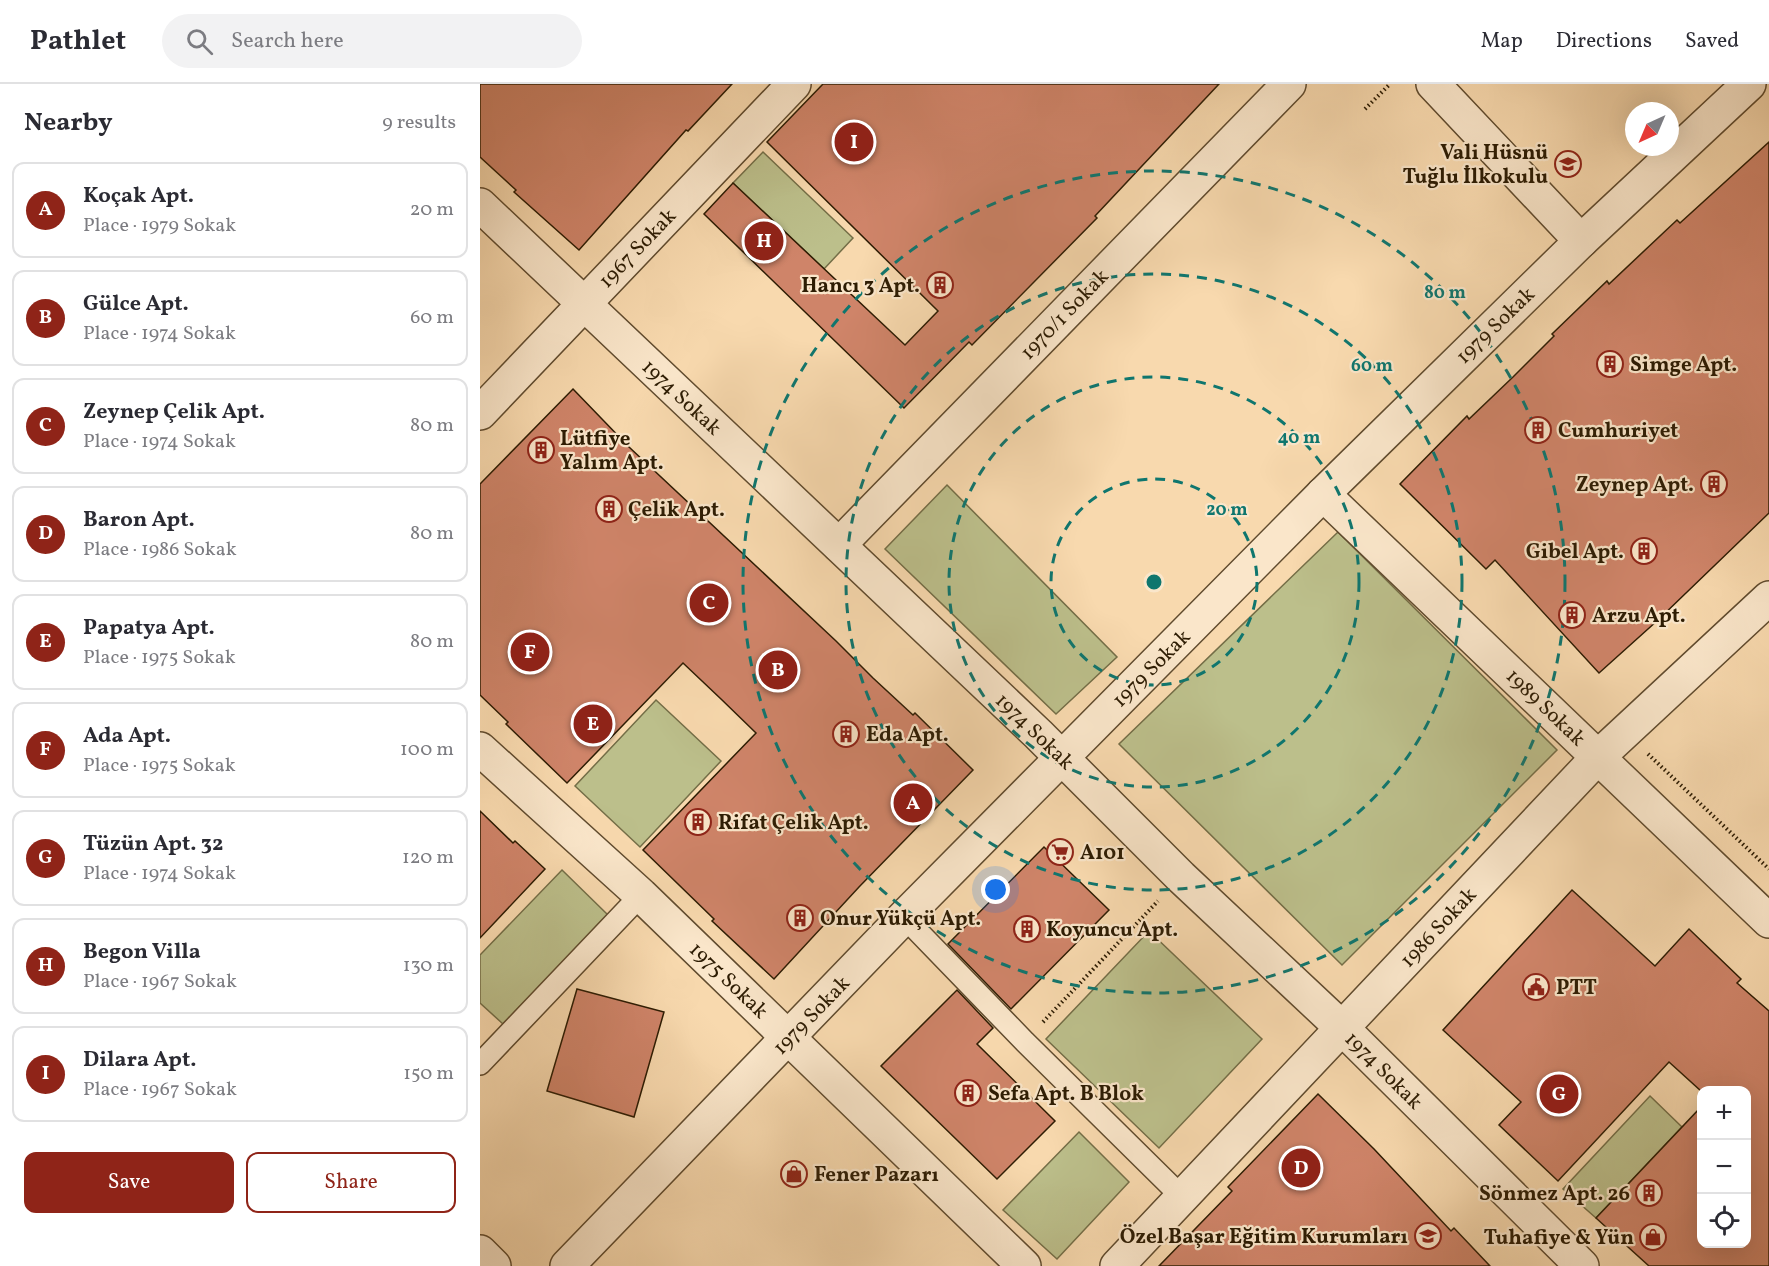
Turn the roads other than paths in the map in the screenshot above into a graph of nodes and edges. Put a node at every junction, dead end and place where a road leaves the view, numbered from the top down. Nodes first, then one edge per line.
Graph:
1 (794, 84) edge
2 (1290, 84) edge
3 (1433, 84) edge
4 (1749, 84) edge
5 (480, 205) edge
6 (1581, 241) junction
7 (583, 304) junction
8 (480, 412) edge
9 (1323, 494) junction
10 (839, 544) junction
11 (1769, 598) edge
12 (480, 749) edge
13 (1062, 756) junction
14 (1598, 757) junction
15 (641, 895) junction
16 (904, 917) junction
17 (1769, 921) edge
18 (1342, 1028) junction
19 (789, 1038) junction
20 (480, 1064) edge
21 (1182, 1197) junction
22 (480, 1252) edge
23 (494, 1266) edge
24 (567, 1266) edge
25 (1024, 1266) edge
26 (1117, 1266) edge
27 (1582, 1266) edge

1 - 7 street, 1967 Sokak
2 - 10 street, 1970/1 Sokak
3 - 6 street
4 - 6 street, 1979 Sokak
5 - 7 street, 1974 Sokak
6 - 9 street, 1979 Sokak
7 - 8 street, 1967 Sokak
7 - 10 street, 1974 Sokak
9 - 13 street, 1979 Sokak
9 - 14 street, 1989 Sokak
10 - 13 street, 1974 Sokak
11 - 14 street, 1986 Sokak
12 - 15 street, 1975 Sokak
13 - 16 street, 1979 Sokak
13 - 18 street, 1974 Sokak
14 - 17 street, 1989 Sokak
14 - 18 street, 1986 Sokak
15 - 19 street, 1975 Sokak
15 - 20 lane
16 - 19 street, 1979 Sokak
16 - 21 lane
18 - 21 street, 1986 Sokak
18 - 27 street, 1974 Sokak
19 - 24 street, 1979 Sokak
19 - 25 street, 1975 Sokak
21 - 26 street, 1986 Sokak
22 - 23 street

